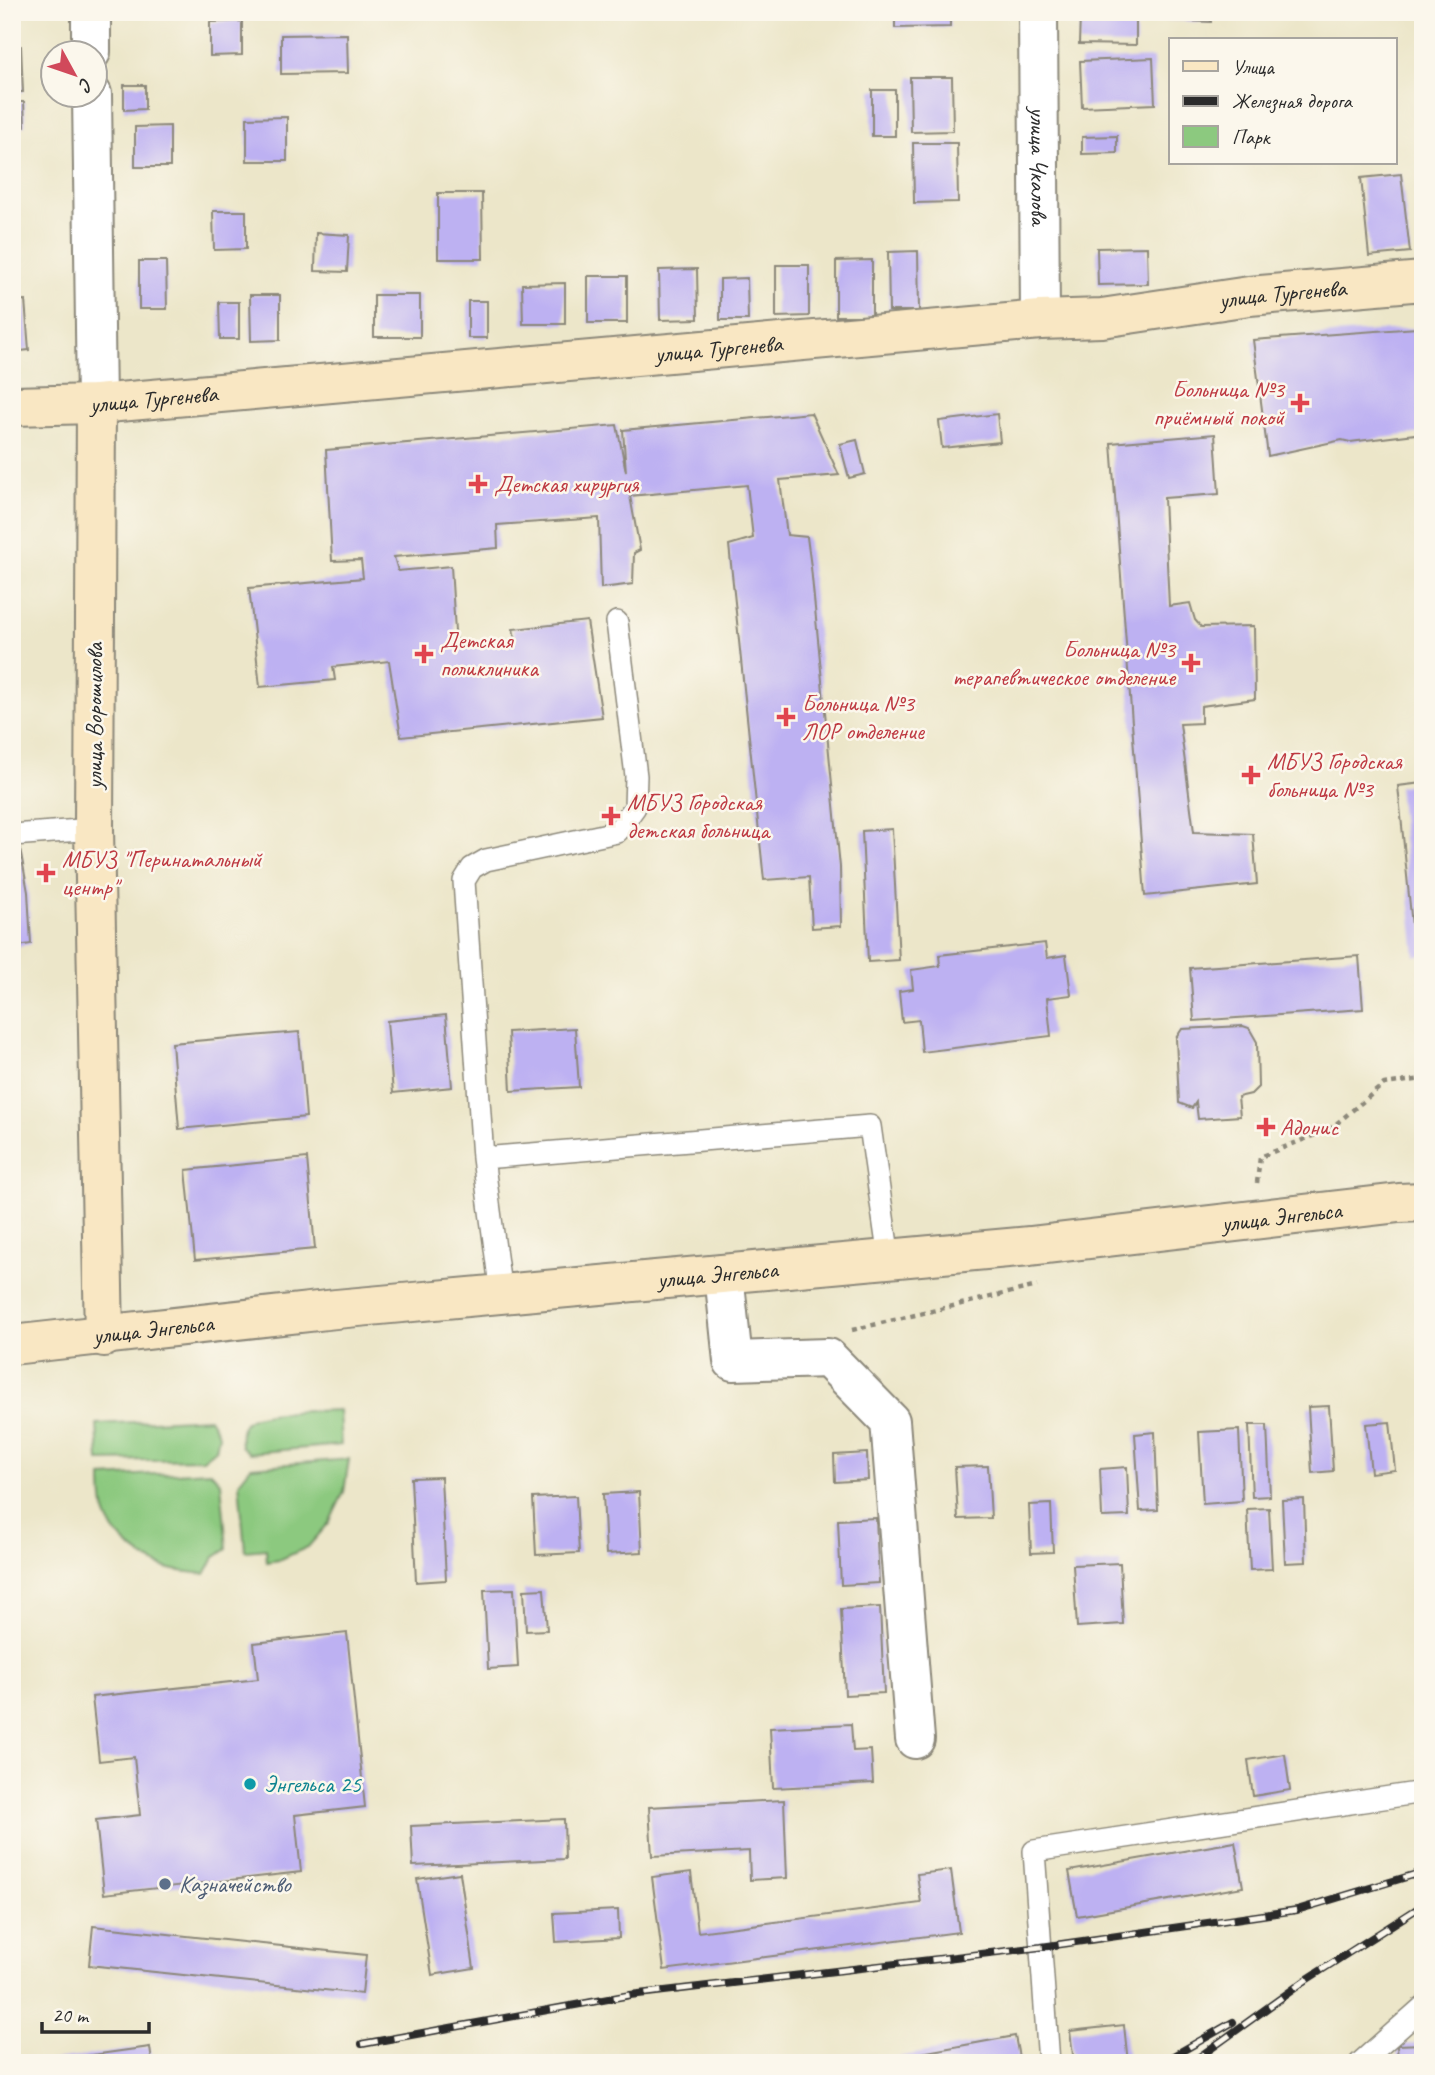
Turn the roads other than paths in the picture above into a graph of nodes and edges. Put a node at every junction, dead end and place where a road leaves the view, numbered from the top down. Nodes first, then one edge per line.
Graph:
1 (91, 12) edge
2 (1038, 12) edge
3 (91, 38) edge
4 (92, 108) edge
5 (1423, 281) edge
6 (1040, 320) junction
7 (96, 404) junction
8 (12, 406) edge
9 (617, 622) dead end
10 (93, 829) junction
11 (12, 835) edge
12 (482, 1158) junction
13 (1423, 1202) edge
14 (889, 1259) junction
15 (724, 1274) junction
16 (500, 1294) junction
17 (104, 1337) junction
18 (12, 1345) edge
19 (915, 1739) dead end
20 (1423, 1792) edge
21 (1423, 2007) edge
22 (1049, 2063) edge
23 (1360, 2063) edge

1 - 3 street
2 - 6 street, улица Чкалова
4 - 7 street, улица Ворошилова
5 - 6 street, улица Тургенева
6 - 7 street, улица Тургенева
7 - 8 street, улица Тургенева
7 - 10 street, улица Ворошилова
9 - 12 lane
10 - 11 lane
10 - 17 street, улица Ворошилова
12 - 14 lane
12 - 16 lane
13 - 14 street, улица Энгельса
14 - 15 street, улица Энгельса
15 - 16 street, улица Энгельса
15 - 19 street
16 - 17 street, улица Энгельса
17 - 18 street, улица Энгельса
20 - 22 lane
21 - 23 lane

